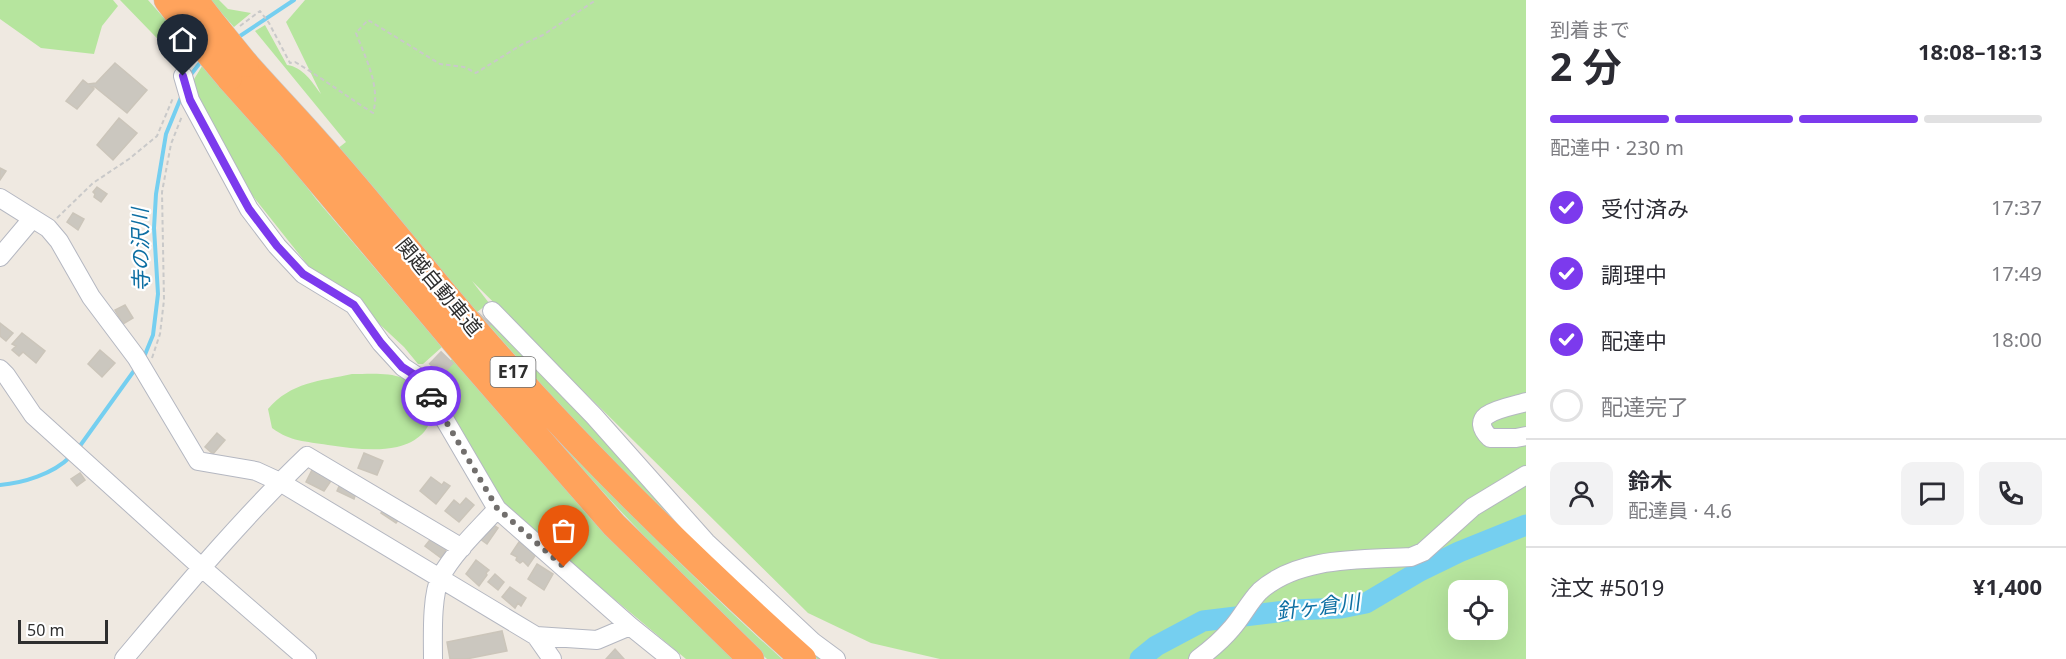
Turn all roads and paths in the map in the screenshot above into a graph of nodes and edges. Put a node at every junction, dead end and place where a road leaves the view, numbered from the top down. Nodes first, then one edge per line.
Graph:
1 (167, 0) edge
2 (195, 0) edge
3 (596, 0) edge
4 (260, 11) dead end
5 (203, 28) junction
6 (237, 71) junction
7 (186, 88) junction
8 (0, 198) edge
9 (40, 224) junction
10 (0, 257) edge
11 (492, 311) dead end
12 (141, 365) junction
13 (0, 369) edge
14 (1526, 402) edge
15 (1526, 436) edge
16 (1526, 475) edge
17 (280, 482) junction
18 (497, 508) junction
19 (462, 548) junction
20 (201, 567) junction
21 (440, 578) junction
22 (630, 626) junction
23 (536, 636) junction
24 (124, 659) edge
25 (307, 659) edge
26 (434, 659) edge
27 (552, 659) edge
28 (671, 659) edge
29 (751, 659) edge
30 (803, 659) edge
31 (836, 659) edge
32 (1198, 659) edge

1 - 5 highway, 関越自動車道 / E17
2 - 5 highway, 関越自動車道 / E17
3 - 4 path
5 - 6 highway, 関越自動車道 / E17, bridge
6 - 29 highway, 関越自動車道 / E17
6 - 30 highway, 関越自動車道 / E17
7 - 9 path
7 - 12 path
7 - 18 street
8 - 9 street
9 - 10 street
9 - 12 street
11 - 31 street
12 - 17 street
13 - 20 street
14 - 15 street
16 - 32 street
17 - 19 street
17 - 20 street
17 - 21 street
18 - 19 street
18 - 22 street
19 - 21 street
20 - 24 street
20 - 25 street
21 - 23 street
21 - 26 street
22 - 23 street
22 - 28 street
23 - 27 street

